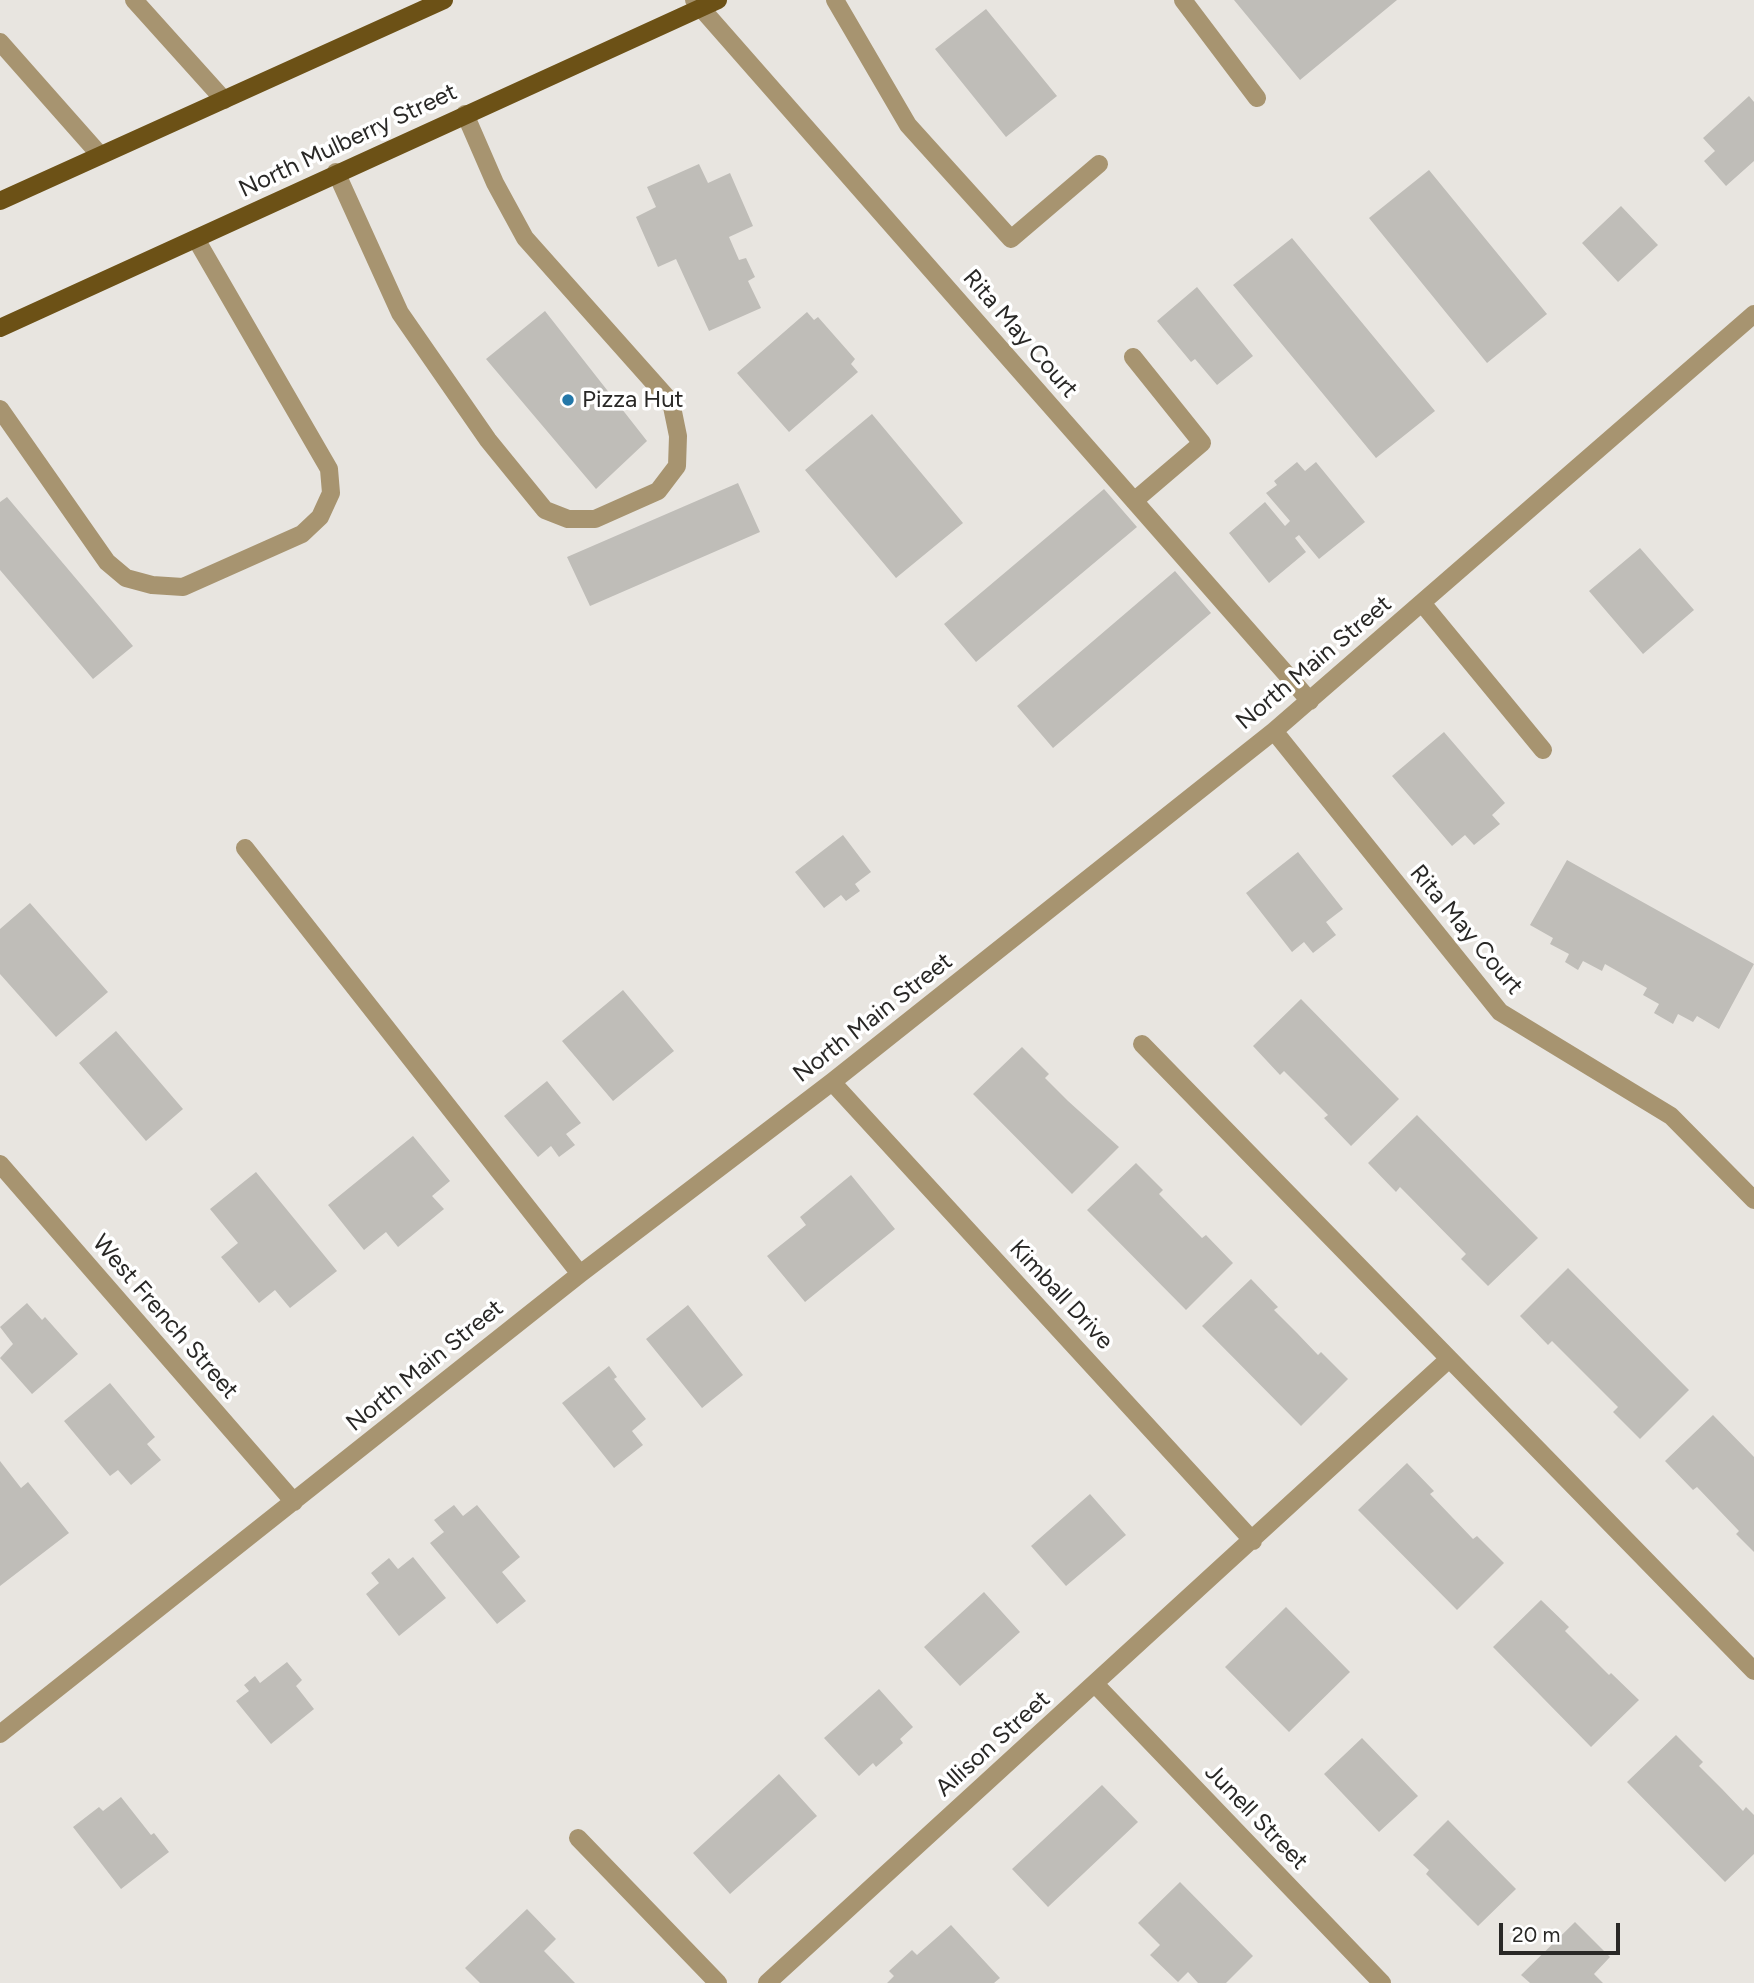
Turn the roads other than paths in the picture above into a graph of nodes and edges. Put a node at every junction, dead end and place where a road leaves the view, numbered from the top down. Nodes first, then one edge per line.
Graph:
1 (134, 0) edge
2 (444, 0) edge
3 (718, 0) edge
4 (835, 0) edge
5 (1183, 0) edge
6 (697, 4) edge
7 (0, 42) edge
8 (1257, 98) dead end
9 (224, 100) junction
10 (466, 114) junction
11 (100, 155) junction
12 (1099, 164) dead end
13 (336, 172) junction
14 (0, 201) edge
15 (195, 239) junction
16 (1754, 314) edge
17 (0, 328) edge
18 (1133, 357) dead end
19 (0, 410) edge
20 (1134, 501) junction
21 (1422, 603) junction
22 (1310, 701) junction
23 (1274, 731) junction
24 (1543, 750) dead end
25 (245, 848) dead end
26 (1142, 1045) dead end
27 (832, 1082) junction
28 (0, 1164) edge
29 (1754, 1200) edge
30 (580, 1274) junction
31 (1449, 1359) junction
32 (294, 1502) junction
33 (1253, 1541) junction
34 (1754, 1671) edge
35 (1095, 1684) junction
36 (0, 1734) edge
37 (579, 1838) dead end
38 (718, 1983) edge
39 (767, 1983) edge
40 (1382, 1983) edge

1 - 9 street
2 - 9 main road
3 - 6 main road, North Mulberry Street
4 - 12 street
5 - 8 street
6 - 10 main road, North Mulberry Street
6 - 20 street, Rita May Court
7 - 11 street
9 - 11 main road
10 - 13 main road, North Mulberry Street
10 - 13 street
11 - 14 main road
13 - 15 main road, North Mulberry Street
15 - 17 main road, North Mulberry Street
15 - 19 street
16 - 21 street, North Main Street
18 - 20 street
20 - 22 street, Rita May Court
21 - 22 street, North Main Street
21 - 24 street
22 - 23 street, North Main Street
23 - 27 street, North Main Street
23 - 29 street, Rita May Court
25 - 30 street
26 - 31 street
27 - 30 street, North Main Street
27 - 33 street, Kimball Drive
28 - 32 street, West French Street
30 - 32 street, North Main Street
31 - 33 street, Allison Street
31 - 34 street
32 - 36 street, North Main Street
33 - 35 street, Allison Street
35 - 39 street, Allison Street
35 - 40 street, Junell Street
37 - 38 street

